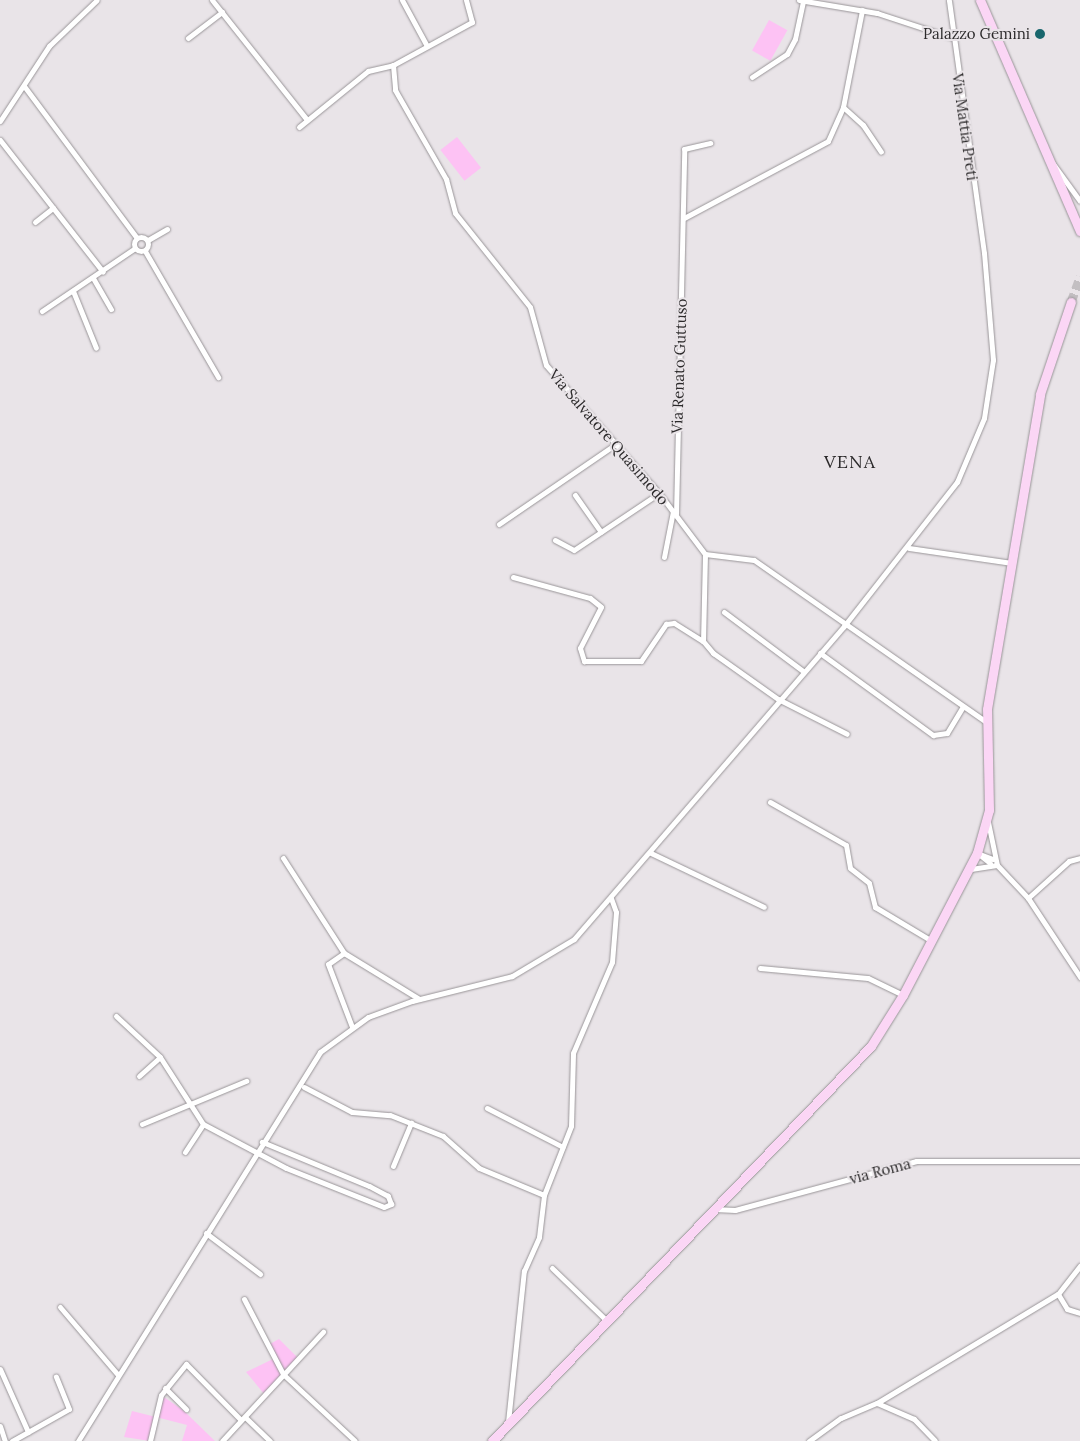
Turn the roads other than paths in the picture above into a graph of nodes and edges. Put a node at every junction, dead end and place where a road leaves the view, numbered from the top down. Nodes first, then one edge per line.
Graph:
1 (97, 0) edge
2 (212, 0) edge
3 (402, 0) edge
4 (466, 0) edge
5 (802, 0) edge
6 (949, 0) edge
7 (980, 0) edge
8 (862, 10) junction
9 (222, 12) junction
10 (188, 38) dead end
11 (953, 38) junction
12 (427, 46) junction
13 (393, 65) junction
14 (752, 77) dead end
15 (24, 86) junction
16 (843, 107) junction
17 (307, 120) junction
18 (0, 121) edge
19 (299, 127) dead end
20 (0, 140) edge
21 (710, 143) dead end
22 (881, 152) dead end
23 (1050, 161) junction
24 (1080, 201) edge
25 (53, 208) junction
26 (684, 218) junction
27 (35, 222) dead end
28 (167, 229) dead end
29 (1080, 231) edge
30 (137, 238) junction
31 (148, 240) junction
32 (135, 248) junction
33 (145, 251) junction
34 (103, 272) junction
35 (93, 278) junction
36 (73, 291) junction
37 (1071, 302) tunnel mouth
38 (111, 309) dead end
39 (42, 311) dead end
40 (96, 348) dead end
41 (218, 377) dead end
42 (616, 444) junction
43 (659, 493) junction
44 (575, 495) dead end
45 (675, 513) junction
46 (499, 524) dead end
47 (601, 532) junction
48 (555, 540) dead end
49 (909, 548) junction
50 (705, 554) junction
51 (664, 557) dead end
52 (1012, 563) junction
53 (513, 577) dead end
54 (724, 612) dead end
55 (844, 626) junction
56 (704, 641) junction
57 (820, 653) junction
58 (803, 671) junction
59 (778, 698) junction
60 (962, 708) junction
61 (986, 722) junction
62 (847, 734) dead end
63 (770, 802) dead end
64 (988, 822) junction
65 (651, 853) junction
66 (977, 853) junction
67 (283, 858) dead end
68 (1080, 858) edge
69 (994, 863) junction
70 (968, 870) junction
71 (611, 898) junction
72 (1028, 898) junction
73 (764, 907) dead end
74 (932, 941) junction
75 (344, 953) junction
76 (760, 968) dead end
77 (1080, 977) edge
78 (904, 995) junction
79 (419, 1000) junction
80 (116, 1016) dead end
81 (352, 1027) junction
82 (160, 1056) junction
83 (139, 1076) dead end
84 (246, 1081) dead end
85 (304, 1087) dead end
86 (187, 1104) junction
87 (487, 1108) dead end
88 (411, 1123) junction
89 (142, 1124) dead end
90 (203, 1124) junction
91 (262, 1142) junction
92 (563, 1147) junction
93 (185, 1152) dead end
94 (254, 1154) junction
95 (1080, 1161) edge
96 (393, 1166) dead end
97 (544, 1195) junction
98 (714, 1209) junction
99 (206, 1233) junction
100 (1080, 1266) edge
101 (552, 1268) dead end
102 (260, 1274) dead end
103 (1058, 1294) junction
104 (244, 1299) dead end
105 (60, 1306) dead end
106 (1080, 1313) edge
107 (607, 1321) junction
108 (323, 1332) dead end
109 (0, 1369) edge
110 (284, 1374) junction
111 (118, 1375) junction
112 (56, 1378) dead end
113 (165, 1388) junction
114 (877, 1403) junction
115 (186, 1409) dead end
116 (243, 1419) junction
117 (0, 1426) edge
118 (507, 1426) junction
119 (28, 1432) junction
120 (6, 1441) edge
121 (12, 1441) edge
122 (78, 1441) edge
123 (150, 1441) edge
124 (222, 1441) edge
125 (270, 1441) edge
126 (355, 1441) edge
127 (492, 1441) edge
128 (809, 1441) edge
129 (935, 1441) edge

1 - 15 street
2 - 9 street
3 - 12 street
4 - 12 street
5 - 8 street
5 - 14 street
6 - 11 street, Via Mattia Preti
7 - 23 main road
8 - 11 street
8 - 16 street
9 - 10 street
9 - 17 street
11 - 49 street, Via Mattia Preti
12 - 13 street
13 - 17 street
13 - 42 street, Via Salvatore Quasimodo
15 - 18 street
15 - 30 street
16 - 22 street
16 - 26 street
17 - 19 street
20 - 25 street
21 - 26 street, Via Renato Guttuso
23 - 24 street
23 - 29 main road
25 - 27 street
25 - 34 street
26 - 45 street, Via Renato Guttuso
28 - 31 street
30 - 31 street
30 - 32 street
31 - 33 street
32 - 33 street
32 - 34 street
33 - 41 street
34 - 35 street
35 - 36 street
35 - 38 street
36 - 39 street
36 - 40 street
37 - 52 main road
42 - 43 street, Via Salvatore Quasimodo
42 - 46 street
43 - 45 street, Via Salvatore Quasimodo
43 - 47 street
44 - 47 street
45 - 50 street, Via Salvatore Quasimodo
45 - 51 street, Via Renato Guttuso
47 - 48 street
49 - 52 street
49 - 55 street, Via Mattia Preti
50 - 55 street
50 - 56 street
52 - 61 main road
53 - 56 street
54 - 58 street
55 - 57 street, Via Mattia Preti
55 - 60 street
56 - 59 street
57 - 58 street, Via Mattia Preti
57 - 60 street
58 - 59 street, Via Mattia Preti
59 - 62 street
59 - 65 street, Via Mattia Preti
60 - 61 street
61 - 64 main road
63 - 74 street
64 - 66 main road
64 - 69 street
65 - 71 street, Via Mattia Preti
65 - 73 street
66 - 69 street
66 - 70 main road
67 - 75 street
68 - 72 street
69 - 70 street
69 - 72 street
70 - 74 main road
71 - 79 street, Via Mattia Preti
71 - 92 street
72 - 77 street
74 - 78 main road
75 - 79 street
75 - 81 street
76 - 78 street
78 - 98 main road
79 - 81 street, Via Mattia Preti
80 - 82 street
81 - 91 street
82 - 83 street
82 - 86 street
84 - 86 street
85 - 88 street
86 - 89 street
86 - 90 street
87 - 92 street
88 - 96 street
88 - 97 street
90 - 93 street
90 - 94 street
91 - 94 street
91 - 94 street
92 - 97 street
94 - 99 street
95 - 98 street, via Roma
97 - 118 street
98 - 107 main road
99 - 102 street
99 - 111 street
100 - 103 street
101 - 107 street
103 - 106 street
103 - 114 street
104 - 110 street
105 - 111 street
107 - 118 main road
108 - 110 street
109 - 119 street
110 - 116 street
110 - 126 street
111 - 122 street
112 - 119 street
113 - 115 street
113 - 116 street
113 - 123 street
114 - 128 street
114 - 129 street
116 - 124 street
116 - 125 street
117 - 120 street
118 - 127 main road
119 - 121 street

